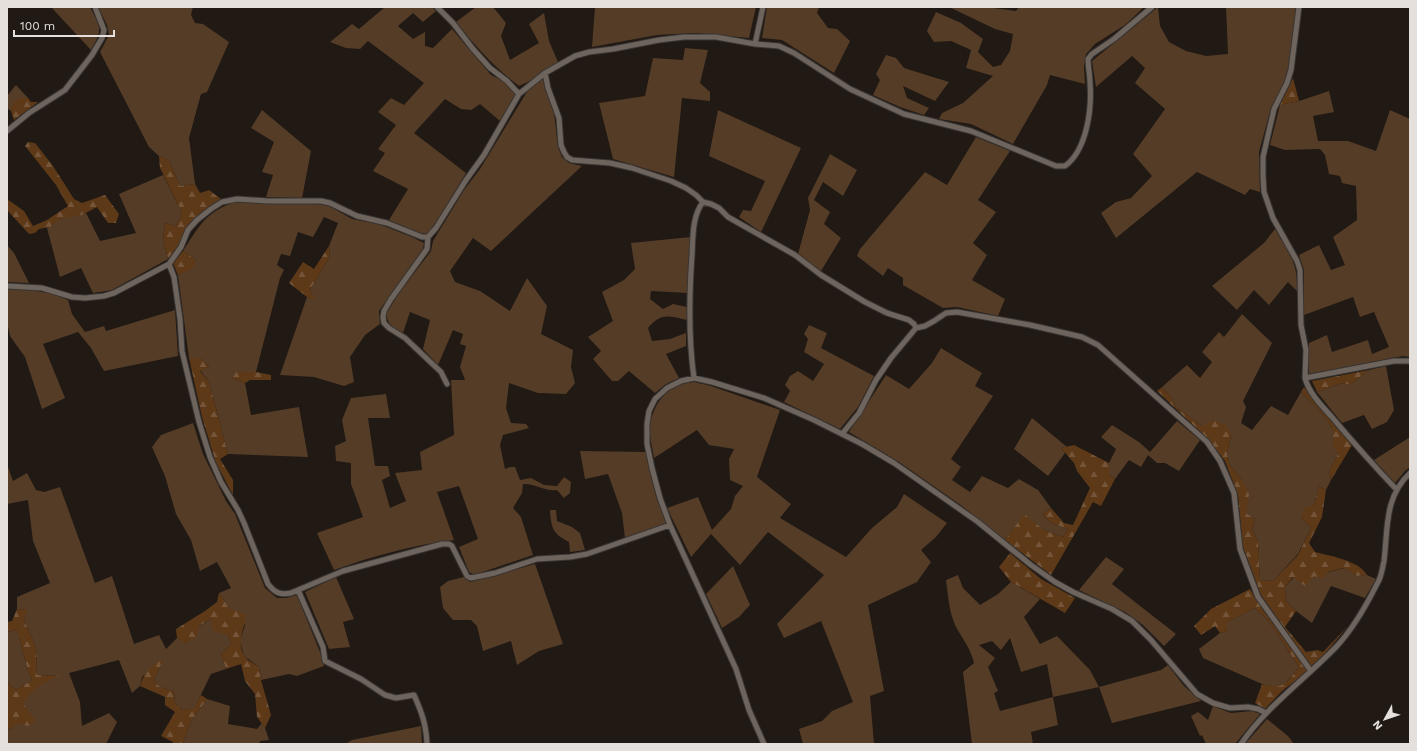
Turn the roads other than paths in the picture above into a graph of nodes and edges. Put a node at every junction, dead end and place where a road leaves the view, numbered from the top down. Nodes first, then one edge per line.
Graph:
1 (95, 7) edge
2 (438, 7) edge
3 (763, 7) edge
4 (1152, 7) edge
5 (1299, 7) edge
6 (755, 44) junction
7 (545, 74) junction
8 (519, 94) junction
9 (7, 131) edge
10 (702, 202) junction
11 (428, 237) junction
12 (168, 264) junction
13 (7, 286) edge
14 (916, 328) junction
15 (1410, 361) edge
16 (694, 378) junction
17 (1305, 378) junction
18 (447, 384) dead end
19 (842, 434) junction
20 (1410, 473) edge
21 (1397, 490) junction
22 (670, 526) junction
23 (298, 590) junction
24 (1311, 671) junction
25 (1266, 713) junction
26 (427, 744) edge
27 (764, 744) edge
28 (1240, 744) edge

1 - 9 street
2 - 8 street
3 - 6 street
4 - 6 street
5 - 17 street
6 - 7 street
7 - 8 street
7 - 10 street
8 - 11 street
10 - 14 street
10 - 16 street
11 - 12 street
11 - 18 street
12 - 13 street
12 - 23 street
14 - 19 street
14 - 24 street
15 - 17 street
16 - 19 street
16 - 22 street
17 - 21 street
19 - 25 street
20 - 21 street
21 - 24 street
22 - 23 street
22 - 27 street
23 - 26 street
24 - 25 street
25 - 28 street

